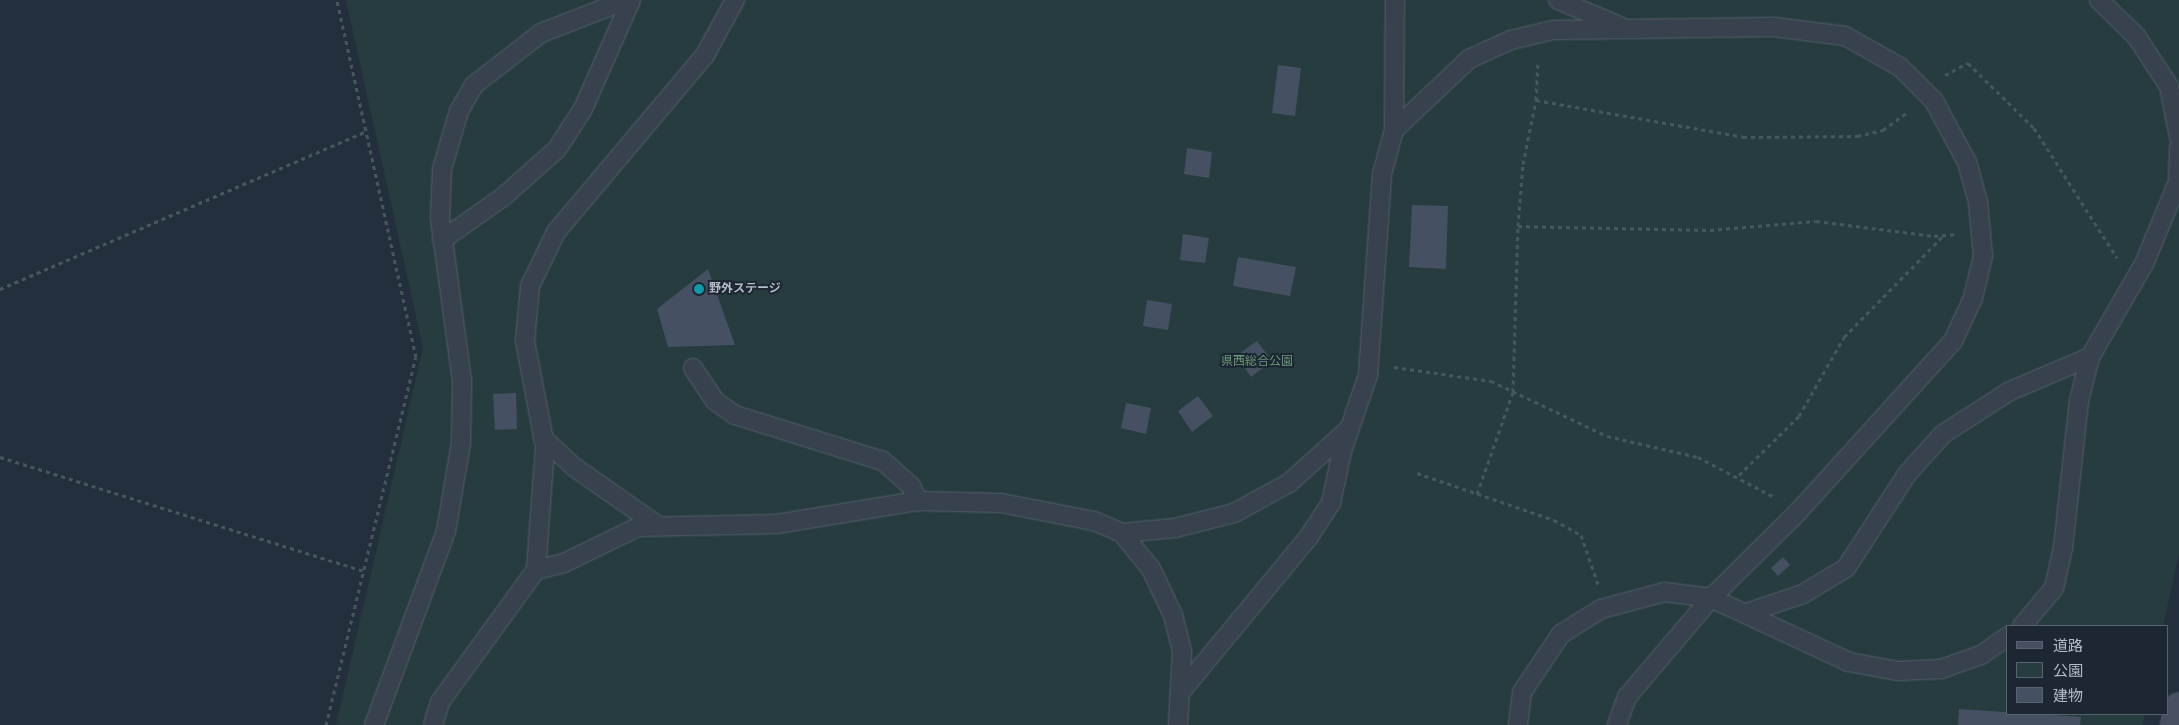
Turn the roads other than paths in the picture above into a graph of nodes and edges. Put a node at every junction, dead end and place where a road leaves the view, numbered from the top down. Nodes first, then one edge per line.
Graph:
1 (626, 0) edge
2 (631, 0) edge
3 (735, 0) edge
4 (1394, 0) edge
5 (1558, 0) edge
6 (2099, 0) edge
7 (1624, 29) junction
8 (1394, 130) junction
9 (2179, 137) edge
10 (2179, 147) edge
11 (442, 240) junction
12 (2090, 357) junction
13 (693, 368) dead end
14 (1350, 428) junction
15 (543, 438) junction
16 (918, 501) junction
17 (657, 525) junction
18 (1122, 533) junction
19 (536, 570) junction
20 (1710, 598) junction
21 (1746, 613) junction
22 (2023, 625) edge
23 (2006, 637) edge
24 (1183, 688) junction
25 (2179, 707) edge
26 (374, 725) edge
27 (432, 725) edge
28 (1178, 725) edge
29 (1518, 725) edge
30 (1617, 725) edge
31 (2175, 725) edge

1 - 11 lane
2 - 11 lane
3 - 15 lane
4 - 8 lane
5 - 7 lane
6 - 9 lane
7 - 8 lane
7 - 20 lane
8 - 14 lane
10 - 12 lane
11 - 26 lane
12 - 21 lane
12 - 22 lane
13 - 16 lane
14 - 18 lane
14 - 24 lane
15 - 17 lane
15 - 19 lane
16 - 17 lane
16 - 18 lane
17 - 19 lane
18 - 24 lane
19 - 27 lane
20 - 21 lane
20 - 29 lane
20 - 30 lane
21 - 23 lane
24 - 28 lane
25 - 31 street

